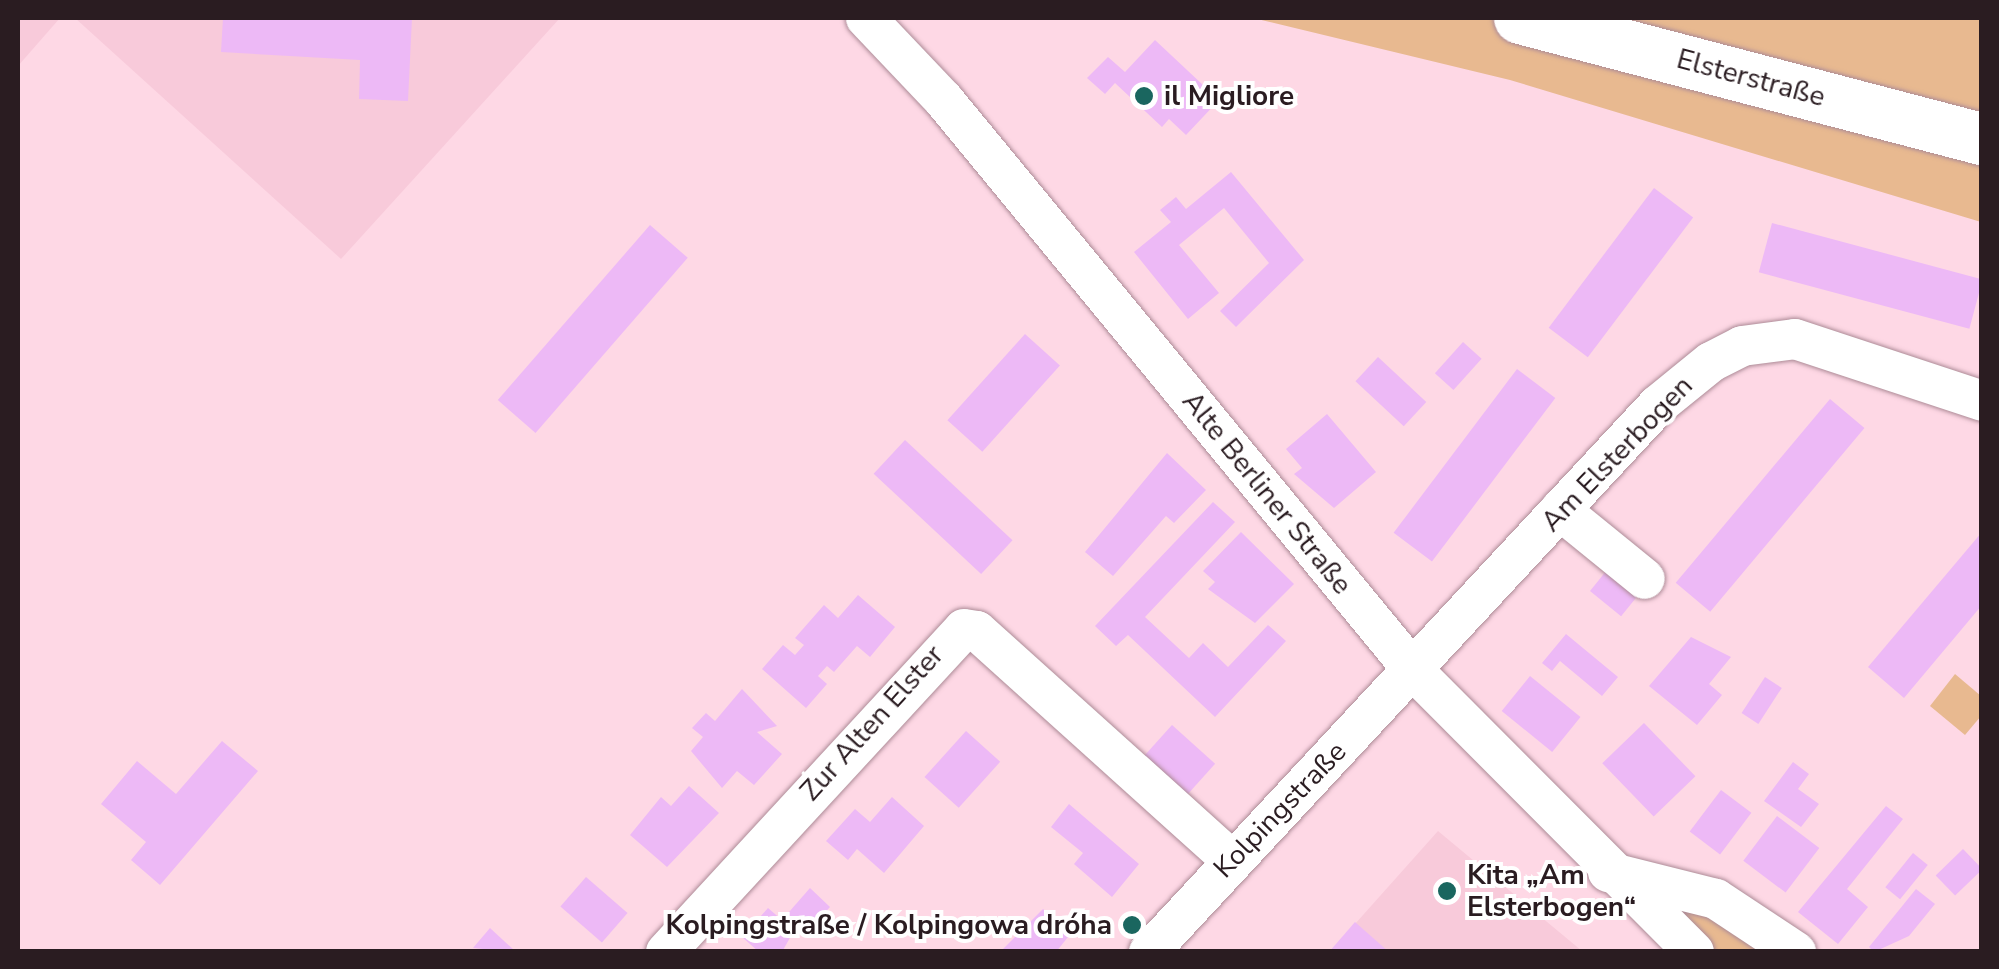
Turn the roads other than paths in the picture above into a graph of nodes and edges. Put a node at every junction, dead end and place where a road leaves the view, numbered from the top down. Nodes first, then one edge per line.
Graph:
1 (866, 18) edge
2 (897, 18) edge
3 (1520, 18) edge
4 (943, 100) junction
5 (1982, 139) edge
6 (1982, 401) edge
7 (1560, 510) junction
8 (1645, 579) dead end
9 (1413, 670) junction
10 (1231, 860) junction
11 (1608, 872) junction
12 (666, 952) edge
13 (1148, 952) edge
14 (1694, 952) edge
15 (1796, 952) edge

1 - 4 street, Alte Berliner Straße
2 - 4 street, Alte Berliner Straße
3 - 5 main road, Elsterstraße
4 - 9 street, Alte Berliner Straße
6 - 7 street, Am Elsterbogen
7 - 8 street
7 - 9 street, Am Elsterbogen
9 - 10 street, Kolpingstraße
9 - 11 street, Alte Berliner Straße
10 - 12 street, Zur Alten Elster
10 - 13 street, Kolpingstraße
11 - 14 street, Alte Berliner Straße
11 - 15 street

